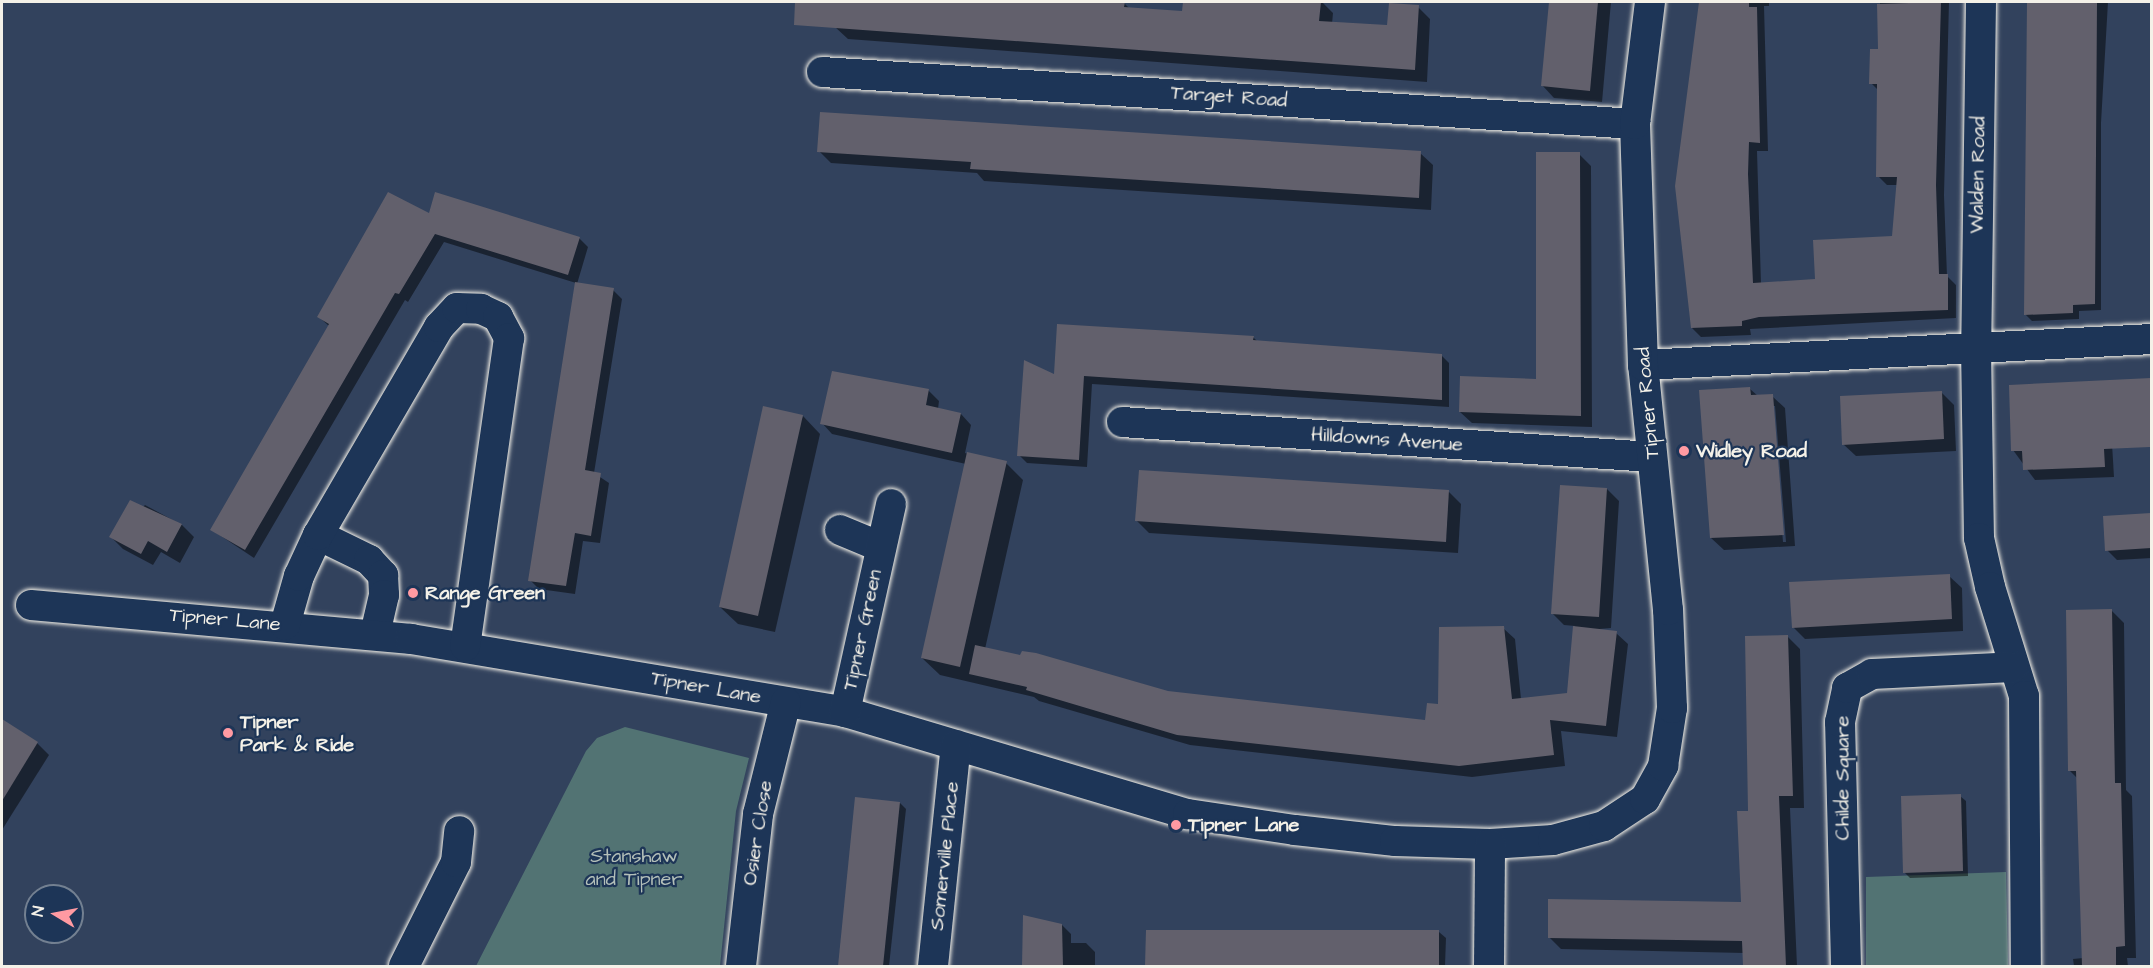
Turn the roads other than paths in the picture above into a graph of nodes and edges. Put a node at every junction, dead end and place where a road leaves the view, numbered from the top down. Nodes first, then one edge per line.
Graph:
1 (1650, 2) edge
2 (1981, 2) edge
3 (822, 72) dead end
4 (1635, 124) junction
5 (2151, 339) edge
6 (1976, 348) junction
7 (1643, 365) junction
8 (1122, 422) dead end
9 (1652, 457) junction
10 (891, 504) dead end
11 (840, 530) dead end
12 (318, 535) junction
13 (881, 547) junction
14 (31, 605) dead end
15 (285, 625) junction
16 (375, 634) junction
17 (465, 646) junction
18 (2013, 667) junction
19 (786, 702) junction
20 (845, 712) junction
21 (956, 745) junction
22 (1645, 799) joint
23 (459, 831) dead end
24 (1490, 844) junction
25 (404, 966) edge
26 (741, 966) edge
27 (933, 966) edge
28 (1489, 966) edge
29 (1846, 966) edge
30 (2026, 966) edge

1 - 4 street, Tipner Road
2 - 6 street, Walden Road
3 - 4 street, Target Road
4 - 7 street, Tipner Road
5 - 6 street
6 - 7 street
6 - 18 street
7 - 9 street, Tipner Road
8 - 9 street, Hilldowns Avenue
9 - 22 street, Tipner Road
10 - 13 street, Tipner Green
11 - 13 street, Tipner Green
12 - 15 street
12 - 16 street
12 - 17 street
13 - 20 street, Tipner Green
14 - 15 street, Tipner Lane
15 - 16 street, Tipner Lane
16 - 17 street, Tipner Lane
17 - 19 street, Tipner Lane
18 - 29 street, Childe Square
18 - 30 street
19 - 20 street, Tipner Lane
19 - 26 street, Osier Close
20 - 21 street, Tipner Lane
21 - 24 street, Tipner Lane
21 - 27 street, Somerville Place
22 - 24 street, Tipner Lane
23 - 25 street
24 - 28 street

